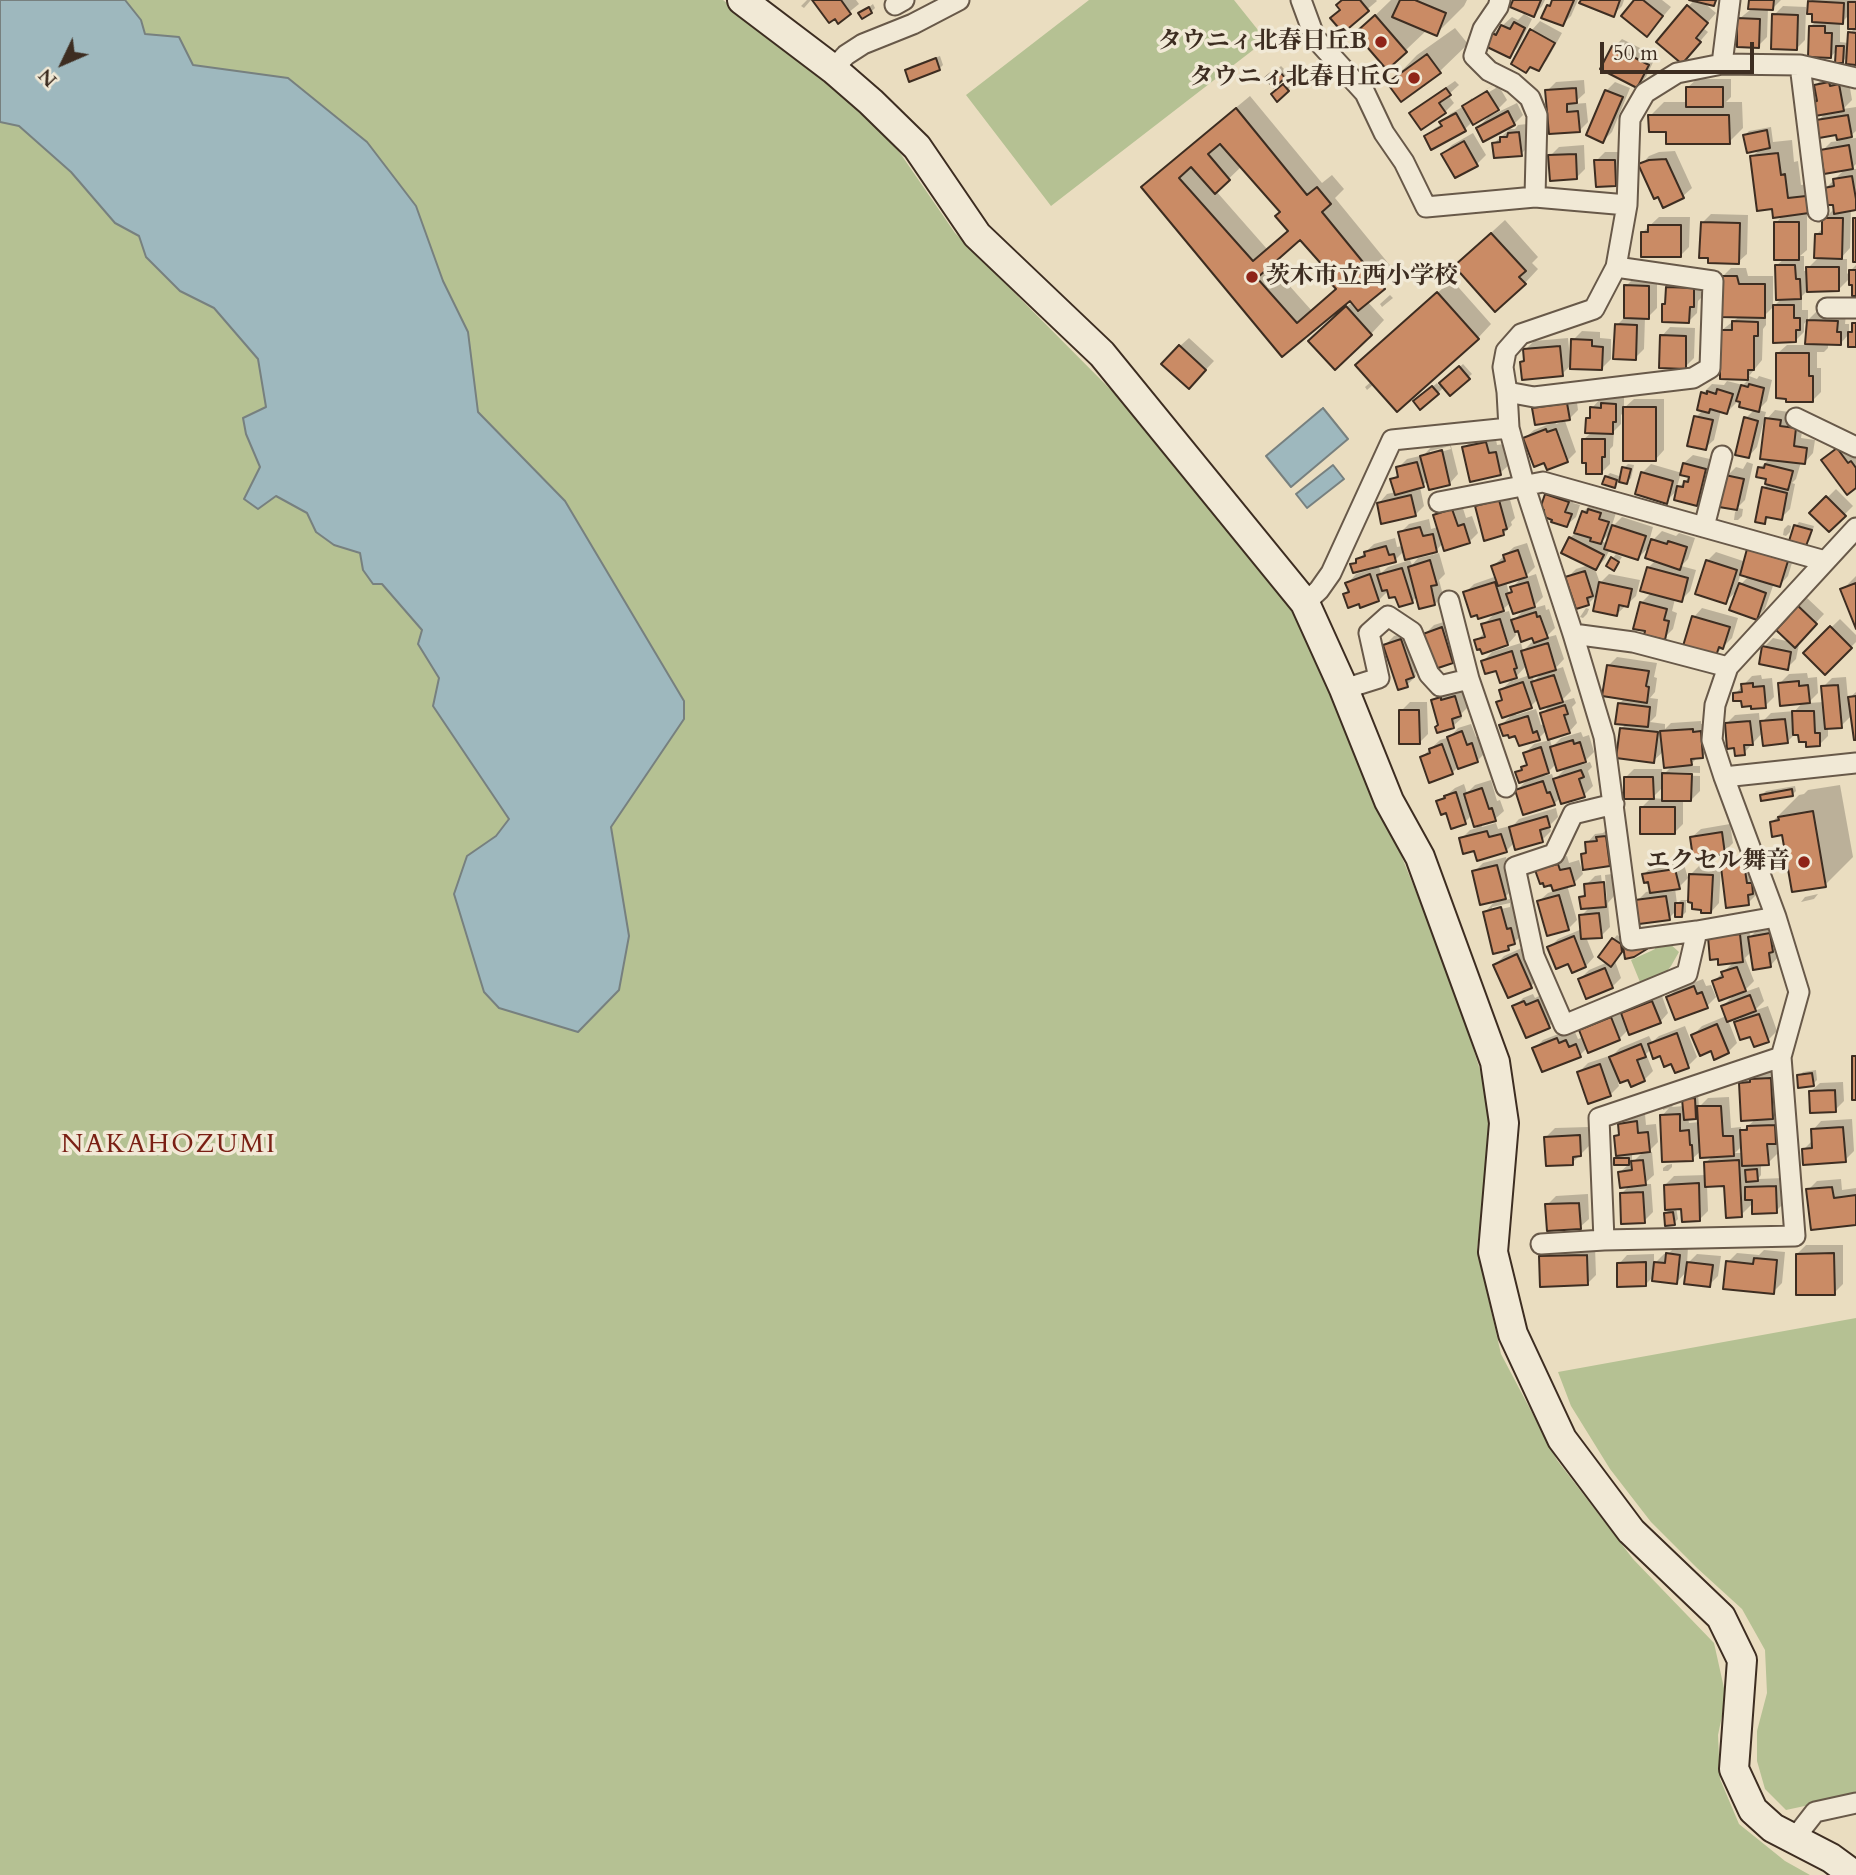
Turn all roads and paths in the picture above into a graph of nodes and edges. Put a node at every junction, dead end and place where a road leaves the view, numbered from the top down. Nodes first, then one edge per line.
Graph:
1 (742, 0) edge
2 (959, 0) edge
3 (1301, 0) edge
4 (1500, 0) edge
5 (1730, 0) edge
6 (1722, 64) junction
7 (1800, 65) junction
8 (833, 69) junction
9 (1856, 78) edge
10 (1535, 197) junction
11 (1627, 205) junction
12 (1818, 211) dead end
13 (1616, 267) junction
14 (1827, 308) dead end
15 (1856, 308) edge
16 (1507, 393) junction
17 (1796, 418) dead end
18 (1508, 428) junction
19 (1856, 447) edge
20 (1722, 456) dead end
21 (1525, 486) junction
22 (1439, 502) dead end
23 (1704, 527) junction
24 (1856, 528) edge
25 (1825, 561) junction
26 (1449, 601) dead end
27 (1305, 603) junction
28 (1573, 634) junction
29 (1728, 667) junction
30 (1469, 679) junction
31 (1344, 690) junction
32 (1856, 764) edge
33 (1724, 777) junction
34 (1506, 787) dead end
35 (1614, 804) junction
36 (1776, 917) junction
37 (1697, 931) junction
38 (1781, 1057) junction
39 (1604, 1240) junction
40 (1541, 1244) dead end
41 (1856, 1803) edge
42 (1794, 1839) junction
43 (1854, 1875) edge

1 - 8 street
2 - 8 street
3 - 10 street
4 - 10 street
5 - 6 street
6 - 7 street
6 - 11 street
7 - 9 street
7 - 12 street
8 - 27 street
10 - 11 street
11 - 13 street
13 - 16 street
13 - 16 street
14 - 15 street
16 - 18 street
17 - 19 street
18 - 21 street
18 - 27 street
20 - 23 street
21 - 22 street
21 - 23 street
21 - 28 street
23 - 25 street
24 - 25 street
25 - 29 street
26 - 30 street
27 - 31 street
28 - 29 street
28 - 35 street
29 - 33 street
30 - 31 street
30 - 34 street
31 - 42 street
32 - 33 street
33 - 36 street
35 - 37 street
35 - 37 street
36 - 37 street
36 - 38 street
38 - 39 street
38 - 39 street
39 - 40 street
41 - 42 street
42 - 43 street

